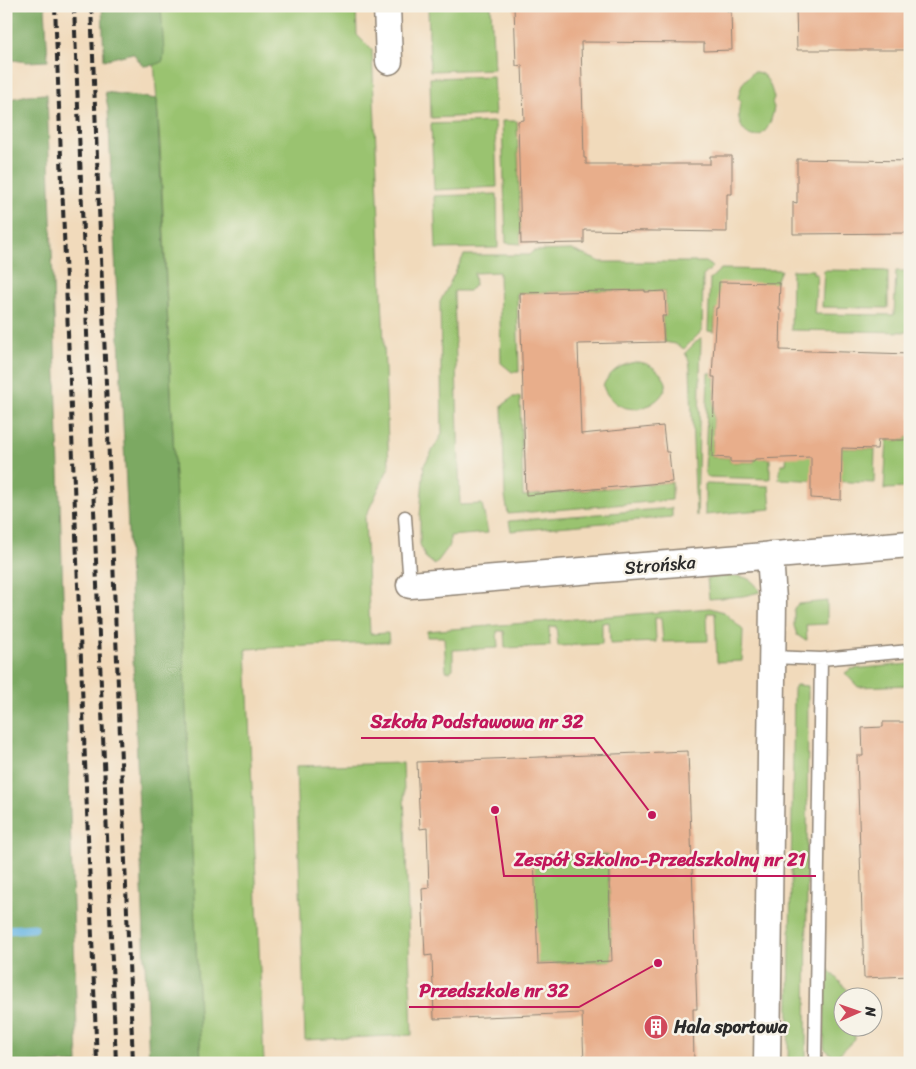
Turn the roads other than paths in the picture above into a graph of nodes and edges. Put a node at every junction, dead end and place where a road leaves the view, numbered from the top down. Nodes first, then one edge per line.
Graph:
1 (387, 6) edge
2 (388, 61) dead end
3 (405, 517) dead end
4 (910, 544) edge
5 (770, 555) junction
6 (410, 585) joint
7 (910, 651) edge
8 (772, 658) junction
9 (821, 660) junction
10 (767, 1063) edge
11 (815, 1063) edge

1 - 2 street
3 - 6 lane
4 - 5 street, Strońska
5 - 6 street, Strońska
5 - 8 street
7 - 9 lane
8 - 9 lane
8 - 10 street
9 - 11 lane

